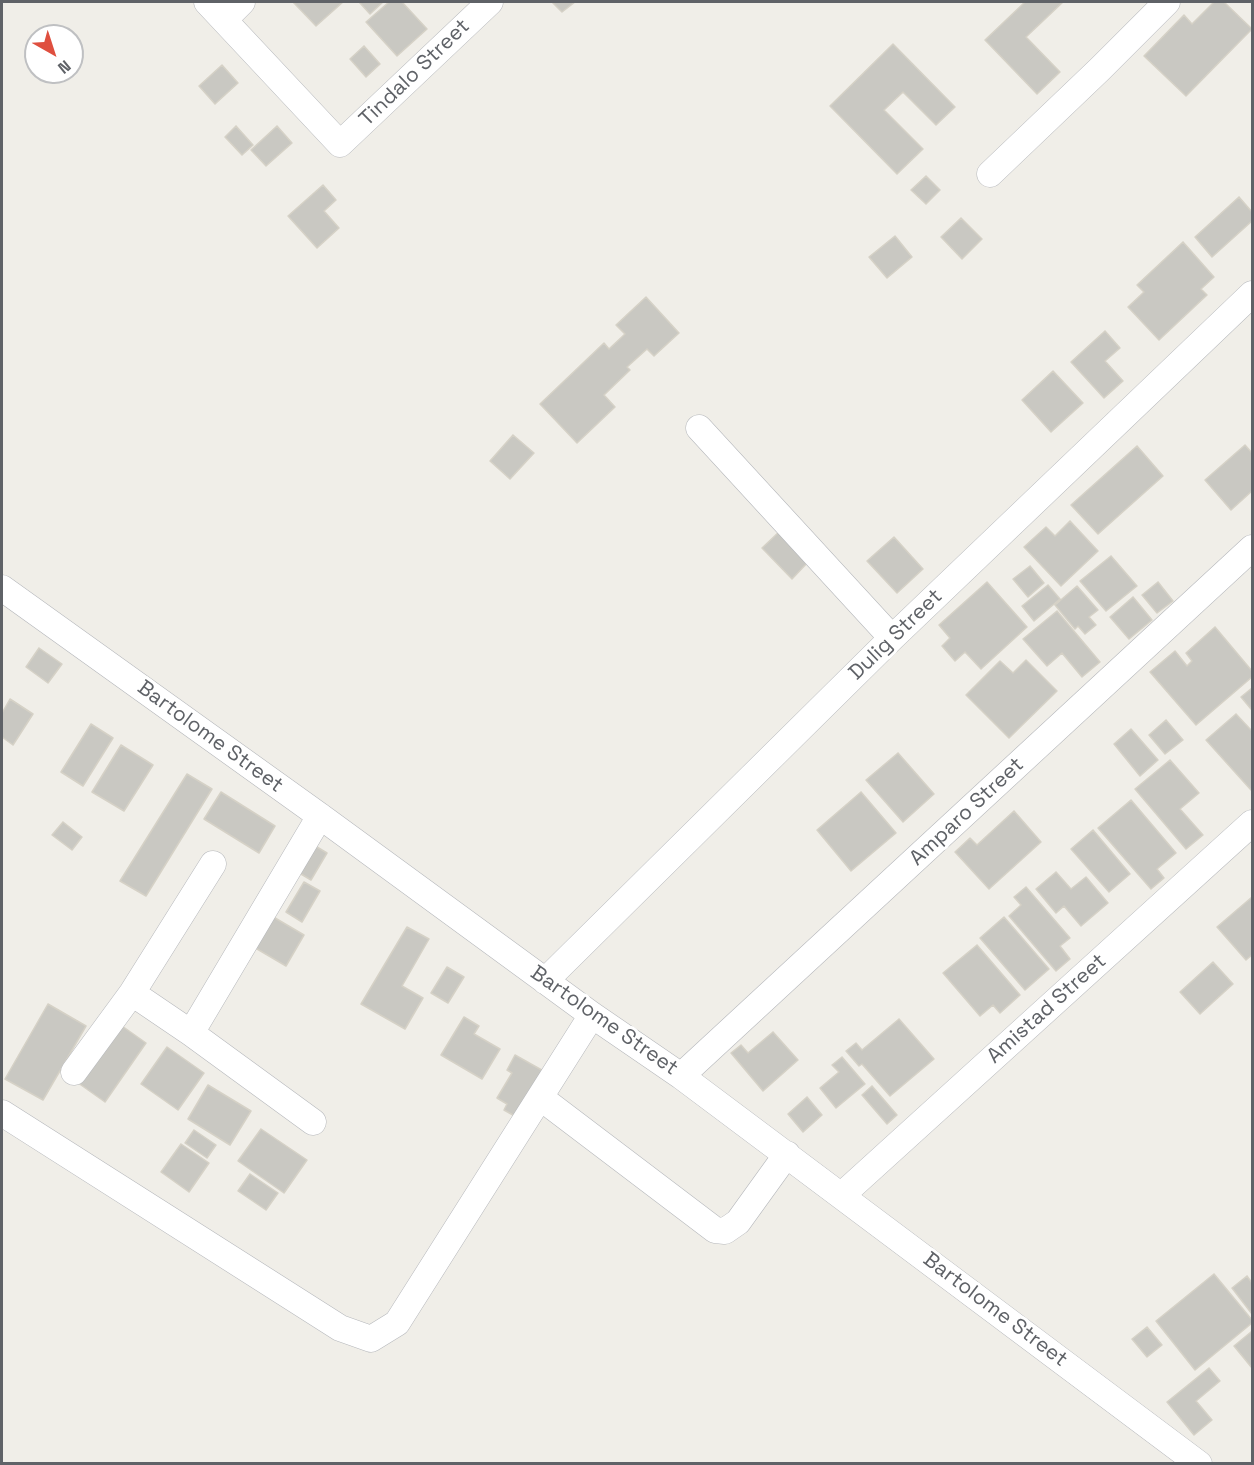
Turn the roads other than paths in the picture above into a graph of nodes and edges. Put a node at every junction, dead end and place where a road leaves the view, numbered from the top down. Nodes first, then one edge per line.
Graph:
1 (242, 2) edge
2 (490, 2) edge
3 (1167, 2) edge
4 (215, 11) edge
5 (990, 174) dead end
6 (1252, 294) edge
7 (699, 428) dead end
8 (1252, 548) edge
9 (2, 588) edge
10 (892, 638) junction
11 (320, 816) junction
12 (1252, 823) edge
13 (213, 864) dead end
14 (545, 981) junction
15 (132, 993) junction
16 (592, 1015) junction
17 (191, 1033) junction
18 (74, 1072) dead end
19 (681, 1076) junction
20 (541, 1098) junction
21 (2, 1113) edge
22 (313, 1122) dead end
23 (787, 1154) junction
24 (842, 1195) junction
25 (1199, 1464) edge

1 - 4 street
2 - 4 street, Tindalo Street
3 - 5 street
6 - 10 street, Dulig Street
7 - 10 street
8 - 19 street, Amparo Street
9 - 11 street, Bartolome Street
10 - 14 street, Dulig Street
11 - 14 street, Bartolome Street
11 - 17 street
12 - 24 street, Amistad Street
13 - 15 street
14 - 16 street, Bartolome Street
15 - 17 street
15 - 18 street
16 - 19 street, Bartolome Street
16 - 20 street
17 - 22 street
19 - 23 street, Bartolome Street
20 - 21 street
20 - 23 street
23 - 24 street, Bartolome Street
24 - 25 street, Bartolome Street

